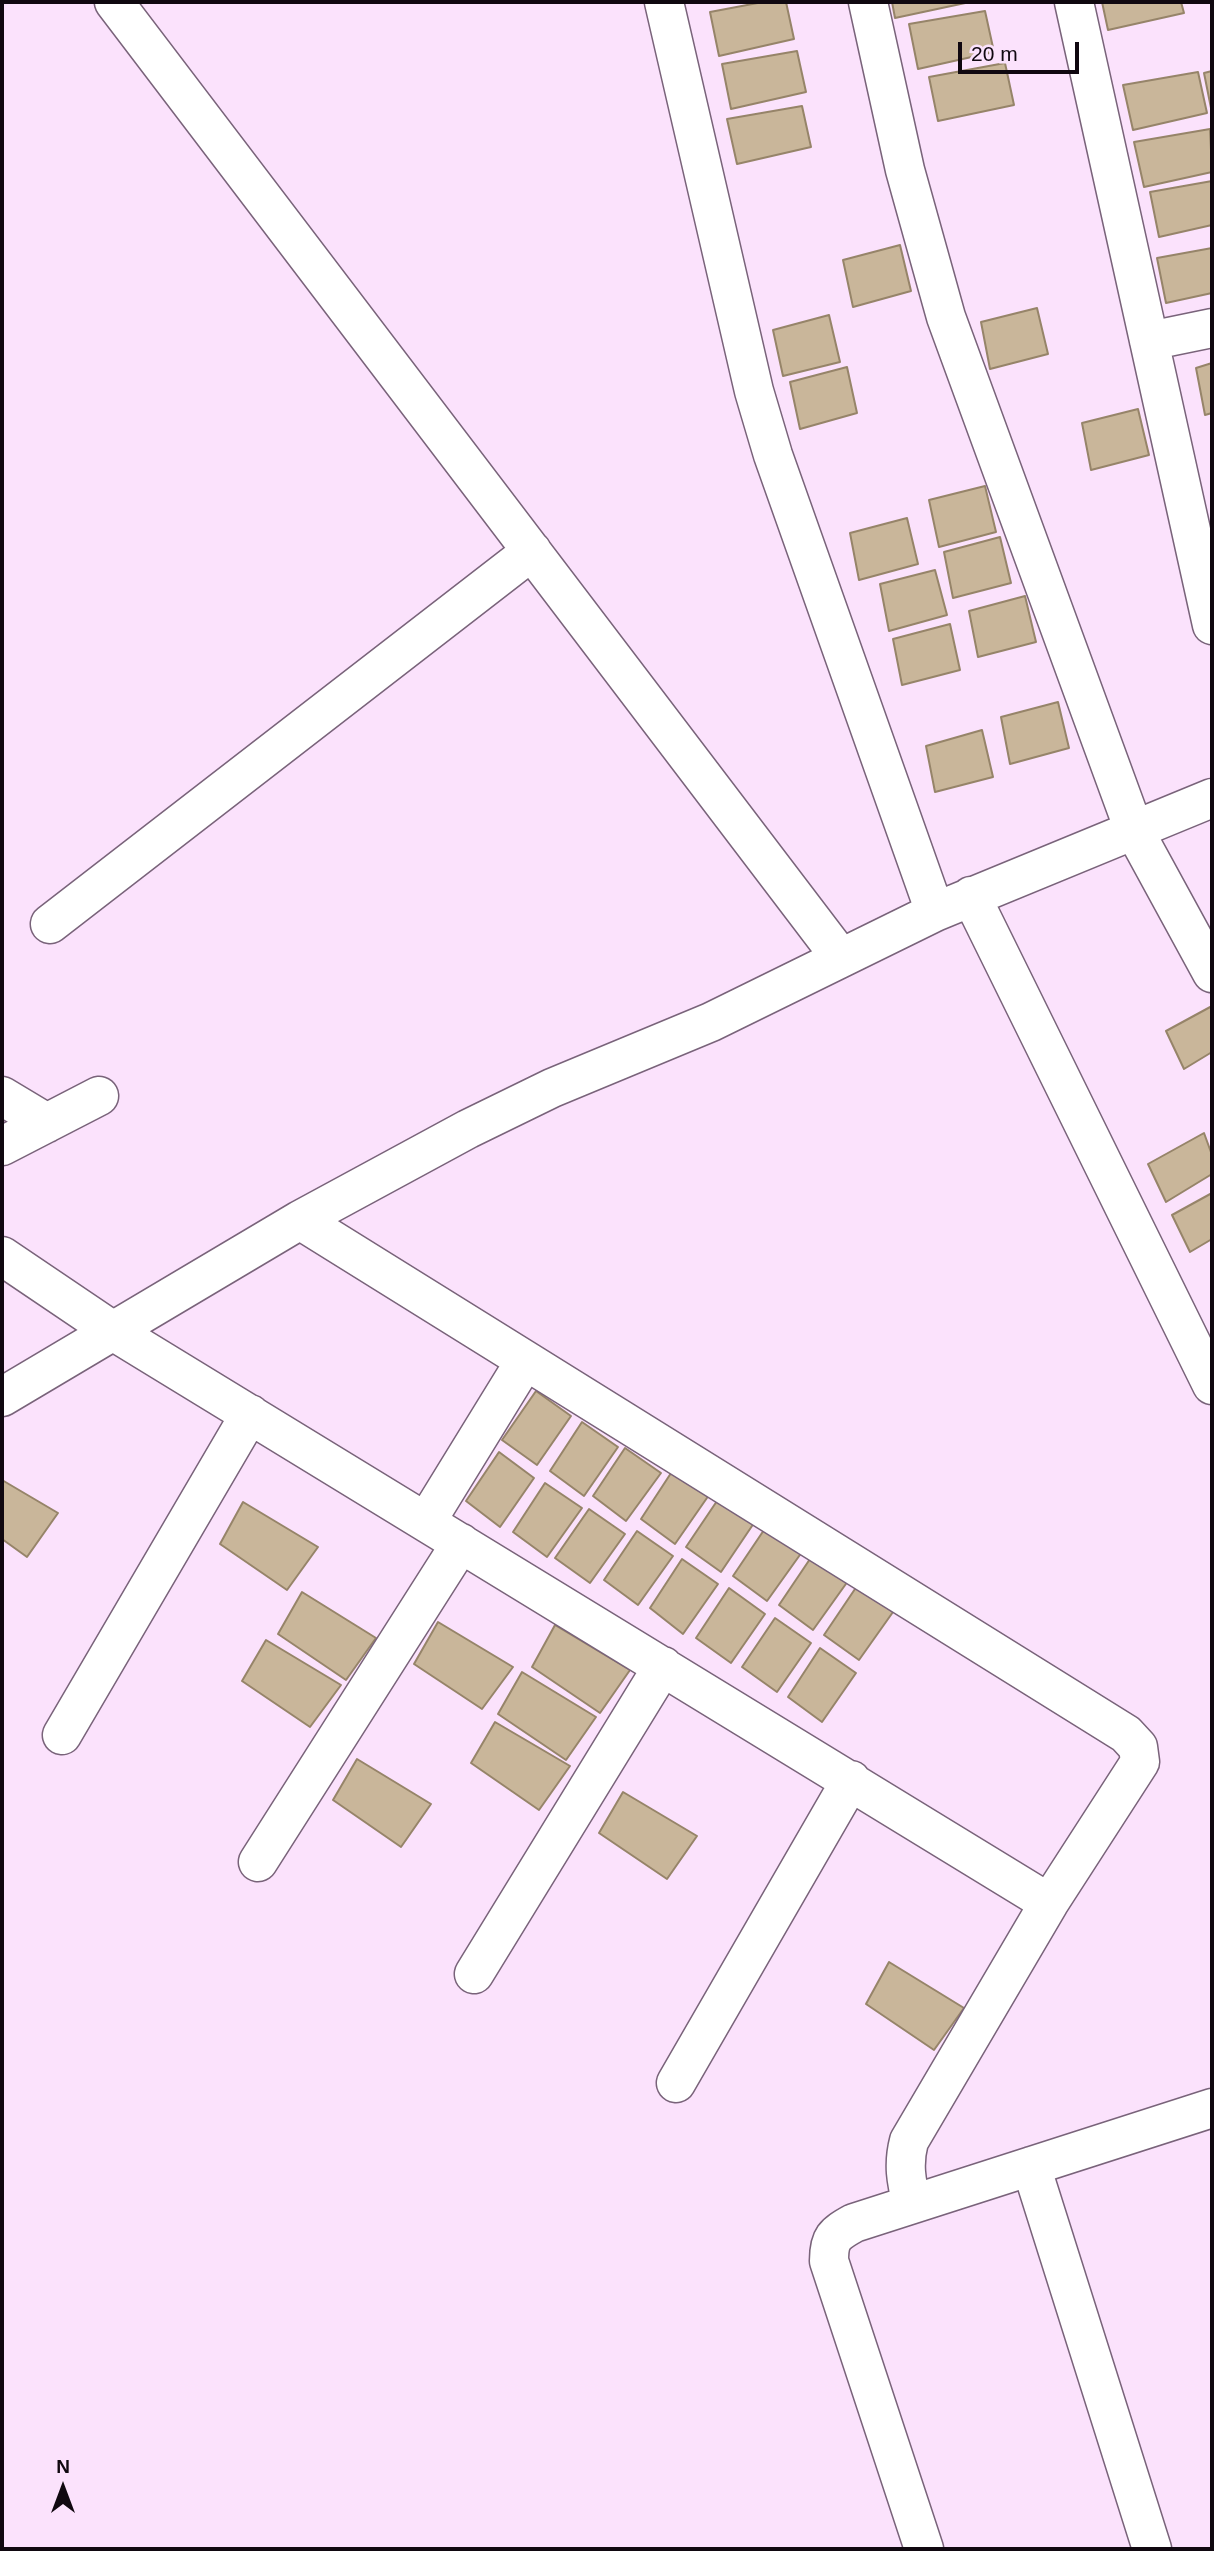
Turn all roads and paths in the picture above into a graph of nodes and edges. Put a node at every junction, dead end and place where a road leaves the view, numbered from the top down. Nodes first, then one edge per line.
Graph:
1 (114, 2) edge
2 (664, 2) edge
3 (868, 2) edge
4 (1074, 2) edge
5 (1212, 328) edge
6 (1149, 341) junction
7 (532, 551) junction
8 (1212, 625) edge
9 (1212, 798) edge
10 (1134, 830) junction
11 (971, 896) junction
12 (936, 912) junction
13 (50, 924) dead end
14 (841, 958) junction
15 (1212, 973) edge
16 (2, 1096) edge
17 (99, 1096) dead end
18 (47, 1123) junction
19 (2, 1146) edge
20 (300, 1220) junction
21 (2, 1256) edge
22 (113, 1331) junction
23 (525, 1361) junction
24 (1212, 1385) edge
25 (2, 1397) edge
26 (250, 1414) junction
27 (426, 1522) junction
28 (461, 1543) junction
29 (663, 1666) junction
30 (62, 1735) dead end
31 (851, 1780) junction
32 (258, 1862) dead end
33 (1049, 1903) junction
34 (474, 1974) dead end
35 (676, 2083) dead end
36 (1212, 2108) edge
37 (1031, 2166) junction
38 (912, 2204) junction
39 (924, 2549) edge
40 (1152, 2549) edge

1 - 7 street
2 - 12 street
3 - 10 street
4 - 6 street
5 - 6 street
6 - 8 street
7 - 13 street
7 - 14 street
9 - 10 street
10 - 11 street
10 - 15 street
11 - 12 street
11 - 24 street
12 - 14 street
14 - 20 street
16 - 18 street
17 - 18 street
18 - 19 street
20 - 22 street
20 - 23 street
21 - 22 street
22 - 25 street
22 - 26 street
23 - 27 street
23 - 33 street
26 - 27 street
26 - 30 street
27 - 28 street
28 - 29 street
28 - 32 street
29 - 31 street
29 - 34 street
31 - 33 street
31 - 35 street
33 - 38 street
36 - 37 street
37 - 38 street
37 - 40 street
38 - 39 street

